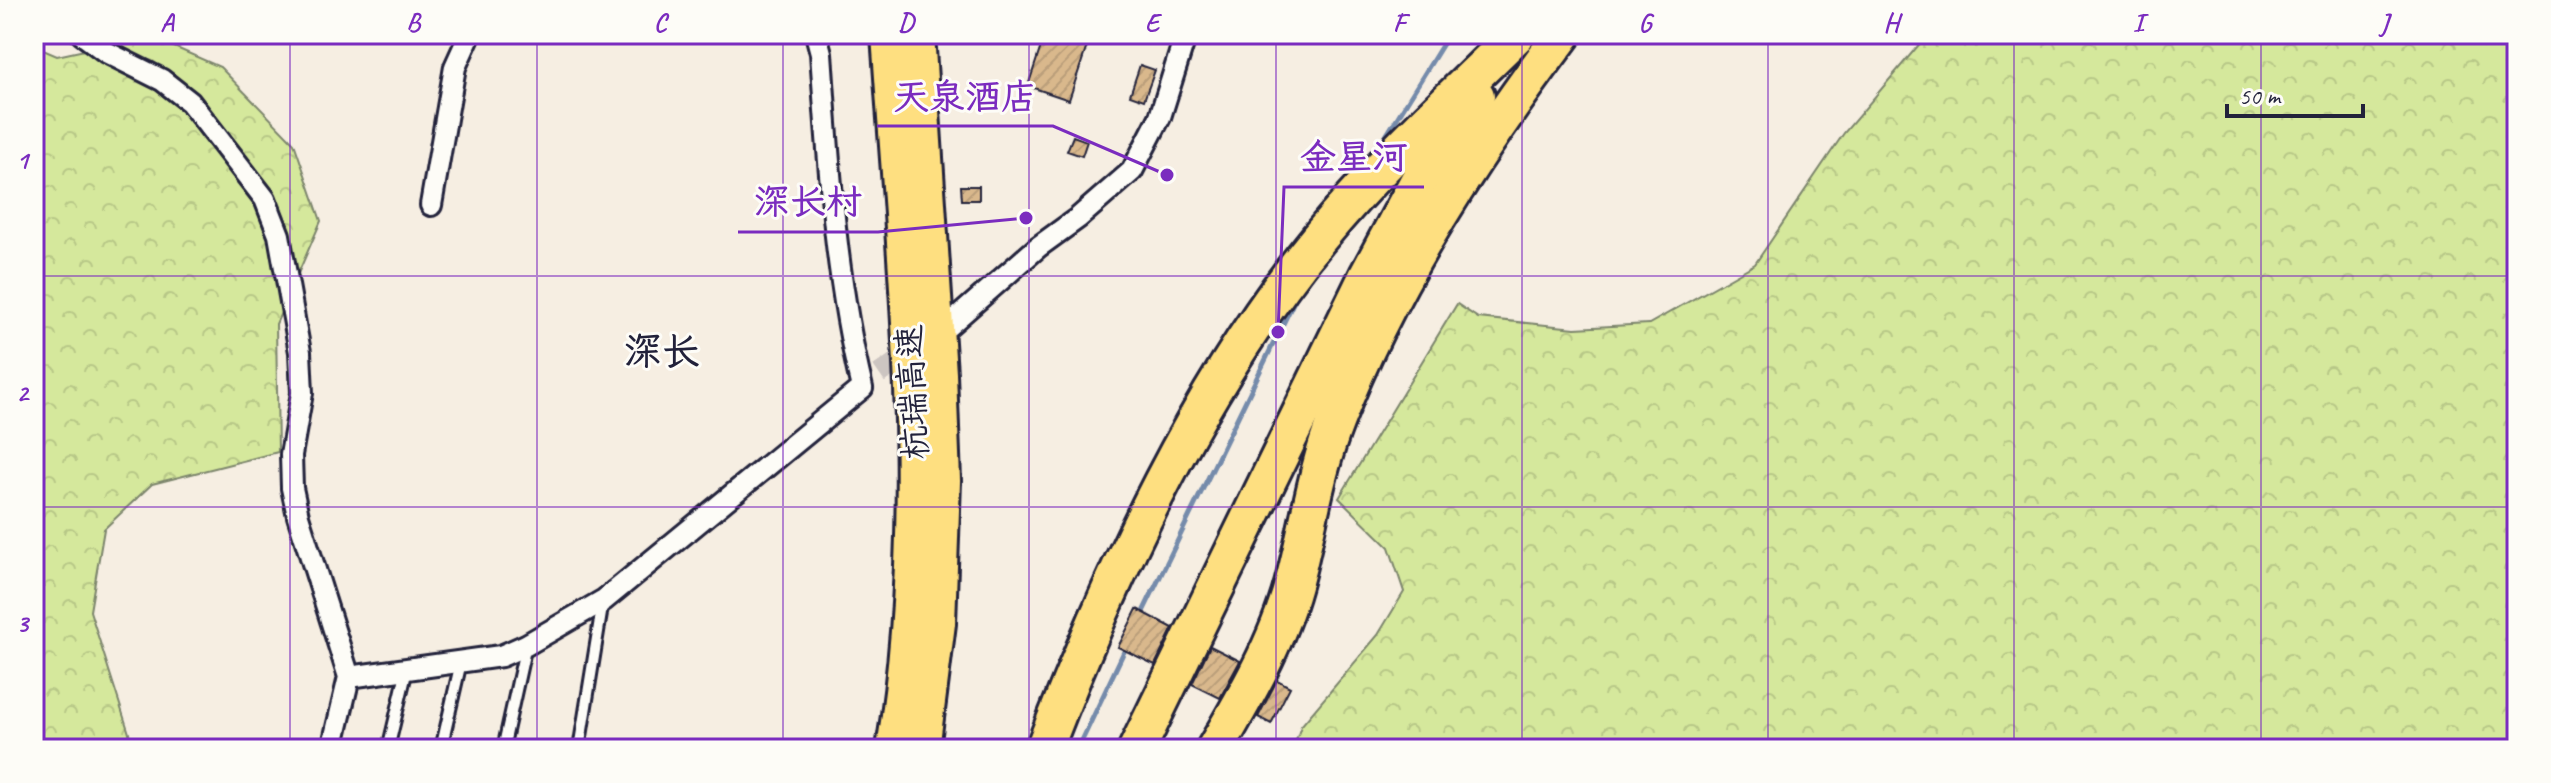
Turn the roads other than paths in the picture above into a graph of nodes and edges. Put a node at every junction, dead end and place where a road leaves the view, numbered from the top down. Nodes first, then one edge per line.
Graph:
1 (82, 34) edge
2 (470, 34) edge
3 (816, 34) edge
4 (870, 34) edge
5 (890, 34) edge
6 (916, 34) edge
7 (924, 34) edge
8 (1186, 34) edge
9 (1520, 34) edge
10 (1563, 34) edge
11 (922, 116) junction
12 (431, 205) dead end
13 (902, 213) junction
14 (948, 326) dead end
15 (879, 374) tunnel mouth
16 (862, 388) junction
17 (604, 600) junction
18 (526, 645) junction
19 (461, 662) junction
20 (407, 669) junction
21 (349, 677) junction
22 (332, 749) edge
23 (388, 749) edge
24 (441, 749) edge
25 (503, 749) edge
26 (579, 749) edge
27 (895, 749) edge
28 (921, 749) edge
29 (1044, 749) edge
30 (1137, 749) edge
31 (1215, 749) edge

1 - 21 street
2 - 12 street
3 - 16 street
4 - 13 highway
5 - 13 highway, 杭瑞高速
6 - 11 highway, 杭瑞高速
7 - 11 highway
8 - 14 street
9 - 29 highway
9 - 30 highway
10 - 31 highway
11 - 28 highway, 杭瑞高速
13 - 27 highway, 杭瑞高速
15 - 16 street
16 - 17 street
17 - 18 street
17 - 26 lane
18 - 19 street
18 - 25 lane
19 - 20 street
19 - 24 lane
20 - 21 street
20 - 23 lane
21 - 22 street

